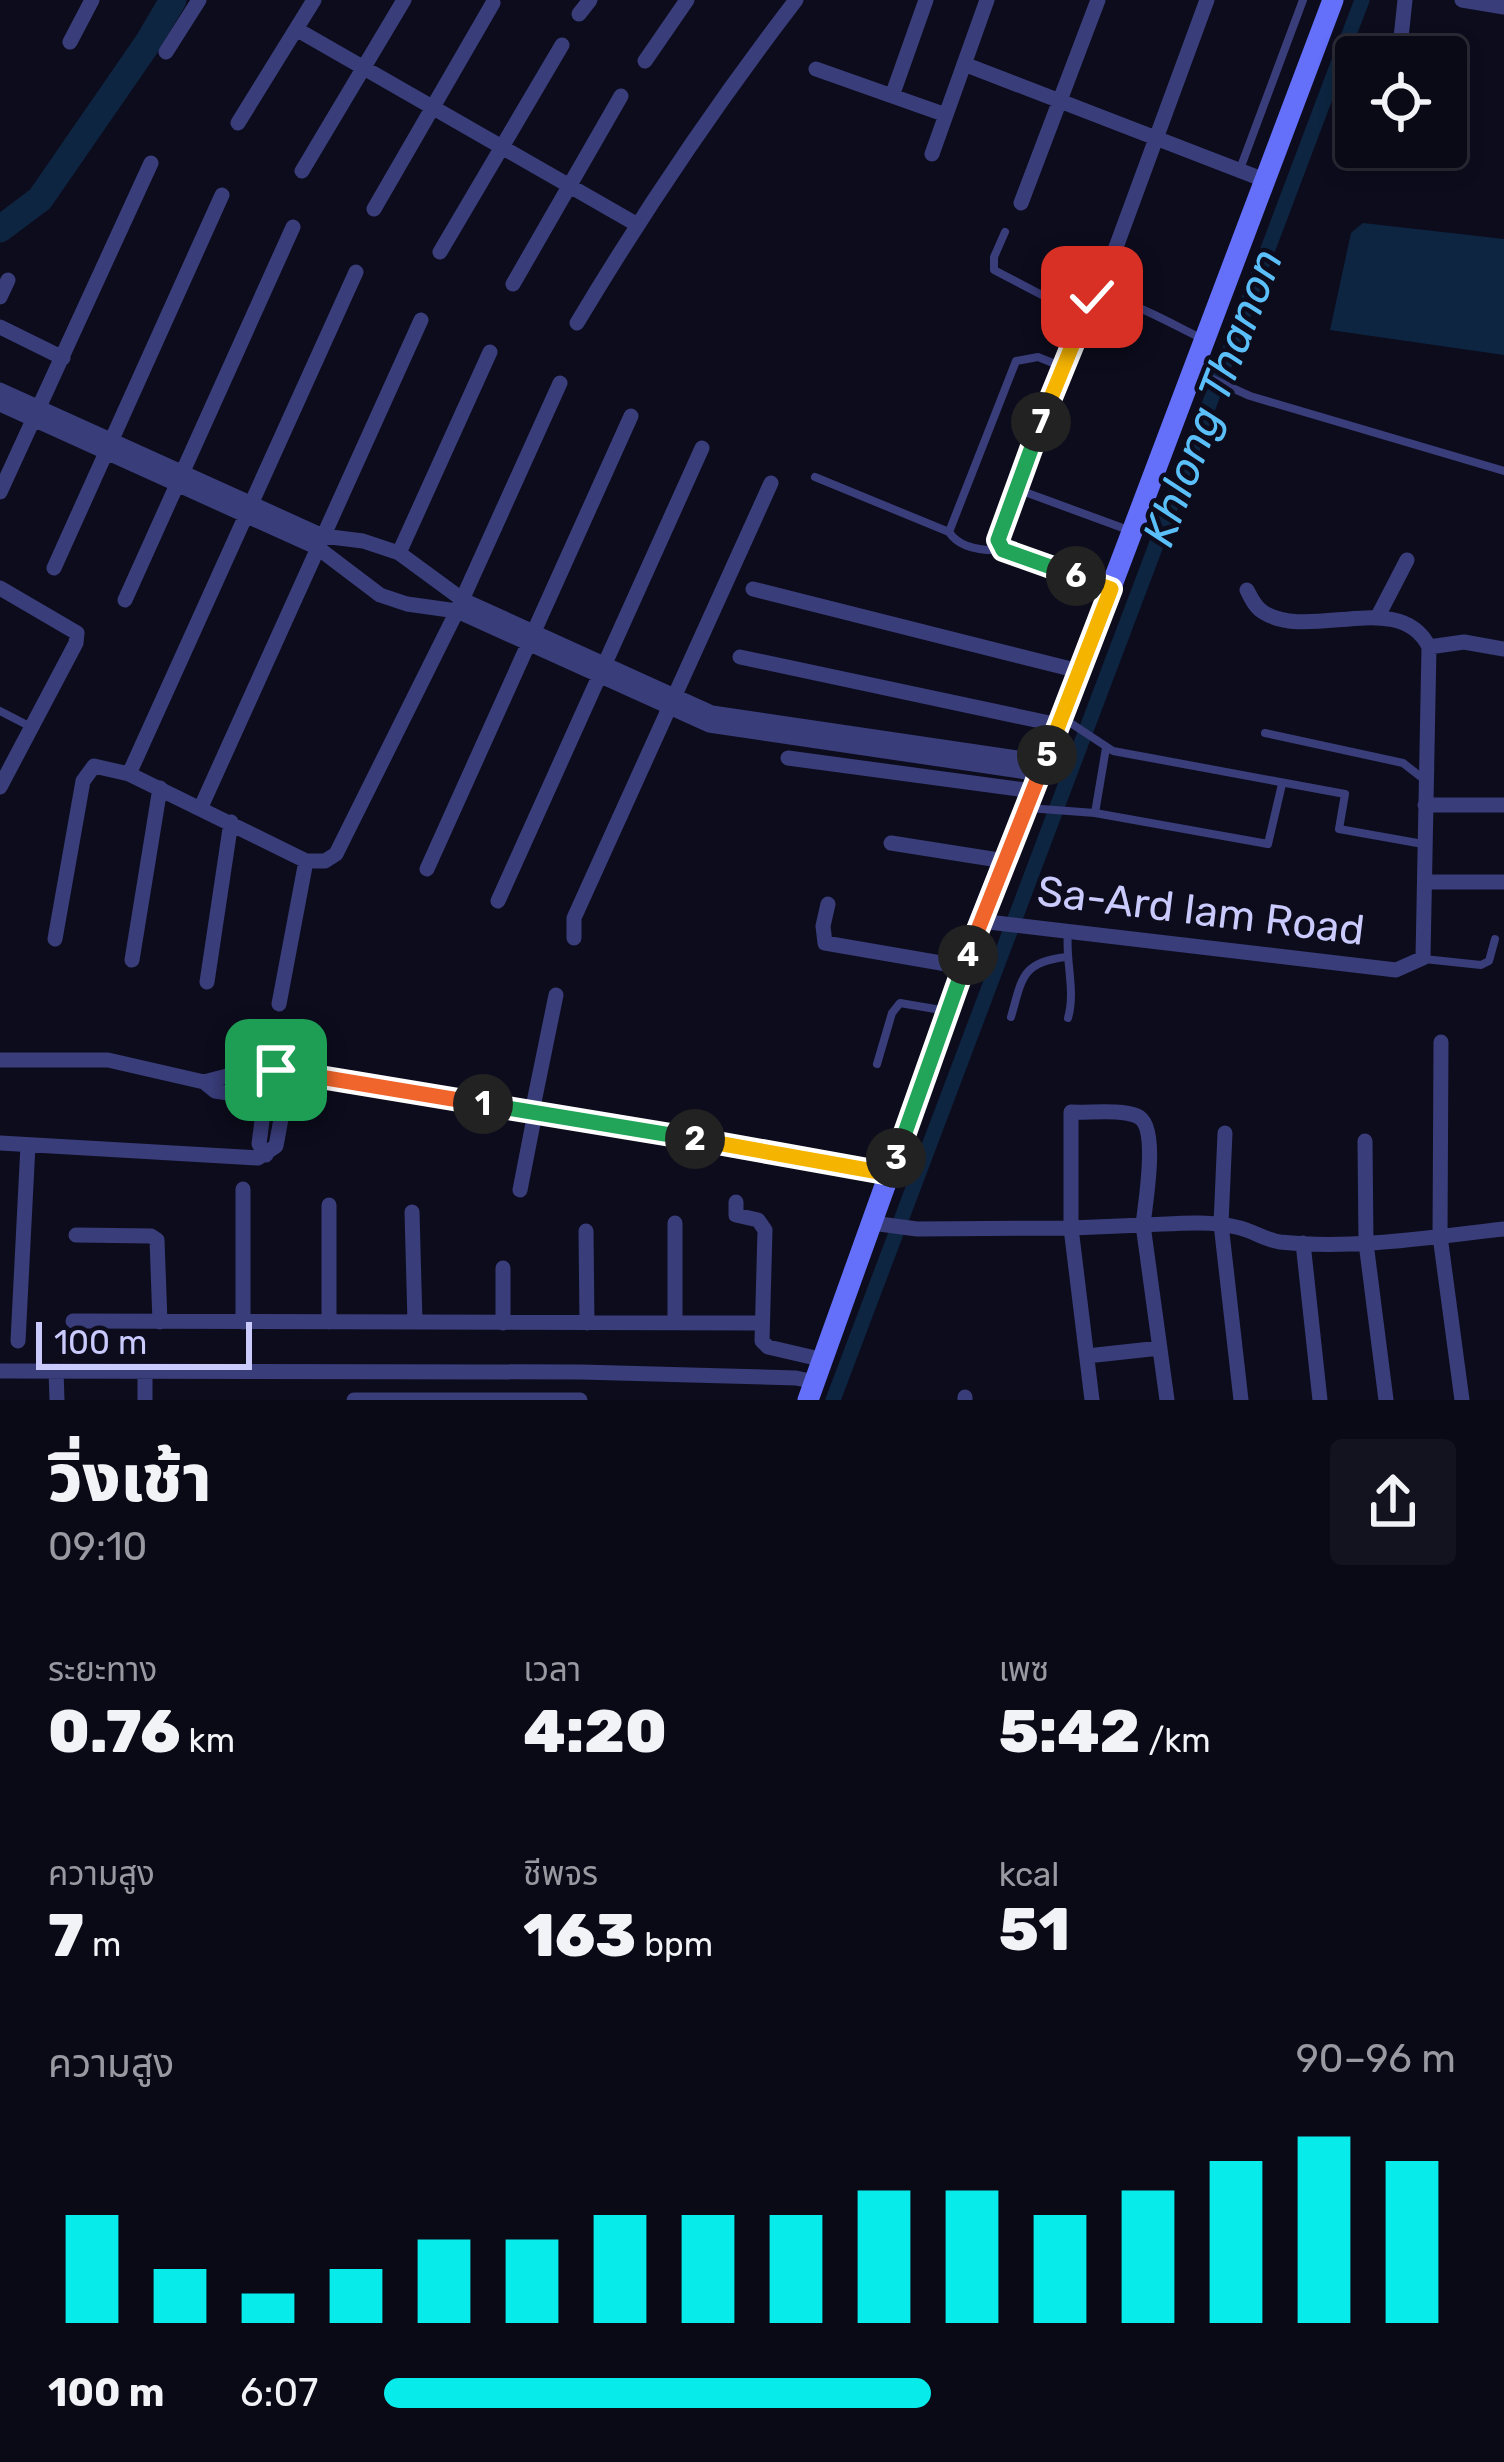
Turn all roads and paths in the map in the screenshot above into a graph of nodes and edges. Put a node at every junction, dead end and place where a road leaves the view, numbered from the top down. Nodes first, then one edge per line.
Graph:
1 (92, 0) edge
2 (199, 0) edge
3 (314, 0) edge
4 (404, 0) edge
5 (687, 0) edge
6 (796, 0) edge
7 (926, 0) edge
8 (986, 0) edge
9 (1099, 0) edge
10 (1208, 0) edge
11 (1303, 0) edge
12 (1333, 0) edge
13 (1405, 0) edge
14 (1462, 0) edge
15 (493, 3) edge
16 (1504, 7) edge
17 (296, 29) junction
18 (1401, 36) edge
19 (70, 42) dead end
20 (562, 44) dead end
21 (166, 52) dead end
22 (645, 61) dead end
23 (964, 64) junction
24 (364, 67) junction
25 (816, 69) dead end
26 (622, 96) dead end
27 (892, 96) junction
28 (1060, 101) junction
29 (433, 107) junction
30 (946, 115) junction
31 (238, 123) dead end
32 (1157, 139) junction
33 (502, 144) junction
34 (932, 154) dead end
35 (151, 163) dead end
36 (1239, 170) junction
37 (302, 171) dead end
38 (1267, 181) junction
39 (571, 186) junction
40 (222, 195) dead end
41 (1021, 203) dead end
42 (374, 209) dead end
43 (636, 224) junction
44 (293, 227) dead end
45 (1005, 232) dead end
46 (440, 252) dead end
47 (1108, 269) dead end
48 (356, 272) dead end
49 (8, 280) dead end
50 (512, 284) dead end
51 (0, 297) edge
52 (1084, 317) junction
53 (421, 320) dead end
54 (577, 323) dead end
55 (0, 327) edge
56 (1206, 340) junction
57 (490, 352) dead end
58 (63, 358) junction
59 (1063, 368) junction
60 (1199, 373) junction
61 (560, 383) dead end
62 (0, 390) edge
63 (0, 404) edge
64 (37, 414) junction
65 (631, 416) dead end
66 (109, 446) junction
67 (702, 448) dead end
68 (1504, 471) edge
69 (815, 477) dead end
70 (180, 478) junction
71 (771, 483) dead end
72 (1014, 488) junction
73 (0, 492) edge
74 (249, 510) junction
75 (949, 532) junction
76 (1132, 532) junction
77 (321, 542) junction
78 (1003, 550) junction
79 (399, 553) junction
80 (1407, 560) dead end
81 (54, 568) dead end
82 (753, 589) dead end
83 (1111, 589) junction
84 (1246, 590) dead end
85 (2, 594) edge
86 (125, 600) dead end
87 (460, 605) junction
88 (1377, 617) junction
89 (531, 638) junction
90 (1429, 647) junction
91 (1504, 650) edge
92 (740, 657) dead end
93 (602, 670) junction
94 (1079, 671) junction
95 (672, 702) junction
96 (0, 711) edge
97 (1065, 722) junction
98 (32, 727) junction
99 (1265, 733) dead end
100 (1102, 745) junction
101 (788, 758) dead end
102 (129, 774) junction
103 (1426, 781) junction
104 (1282, 784) junction
105 (0, 788) edge
106 (160, 788) junction
107 (1038, 789) junction
108 (1425, 805) junction
109 (1504, 805) edge
110 (201, 807) junction
111 (1095, 813) junction
112 (231, 822) junction
113 (891, 843) dead end
114 (1425, 844) junction
115 (306, 861) junction
116 (1005, 861) junction
117 (427, 869) dead end
118 (1504, 882) edge
119 (1425, 883) junction
120 (498, 901) dead end
121 (828, 904) dead end
122 (989, 922) junction
123 (1060, 929) junction
124 (574, 938) dead end
125 (55, 939) dead end
126 (1495, 939) dead end
127 (1066, 957) junction
128 (131, 960) dead end
129 (1417, 961) junction
130 (964, 967) junction
131 (207, 982) dead end
132 (556, 995) dead end
133 (280, 1004) dead end
134 (948, 1011) junction
135 (1011, 1017) dead end
136 (1068, 1018) dead end
137 (1442, 1042) dead end
138 (0, 1060) edge
139 (877, 1064) dead end
140 (289, 1080) junction
141 (258, 1094) junction
142 (284, 1103) junction
143 (534, 1112) junction
144 (1225, 1132) dead end
145 (1365, 1141) dead end
146 (0, 1143) edge
147 (28, 1144) junction
148 (266, 1154) junction
149 (890, 1174) junction
150 (243, 1189) dead end
151 (520, 1190) dead end
152 (736, 1202) dead end
153 (329, 1205) dead end
154 (412, 1212) dead end
155 (675, 1223) dead end
156 (879, 1224) junction
157 (1221, 1224) junction
158 (1143, 1225) junction
159 (1071, 1228) junction
160 (1504, 1229) edge
161 (586, 1231) dead end
162 (76, 1235) dead end
163 (1440, 1236) junction
164 (1366, 1243) junction
165 (1303, 1244) junction
166 (503, 1268) dead end
167 (73, 1322) dead end
168 (160, 1322) junction
169 (243, 1322) junction
170 (329, 1322) junction
171 (415, 1322) junction
172 (503, 1323) junction
173 (587, 1323) junction
174 (675, 1323) junction
175 (760, 1323) junction
176 (18, 1342) dead end
177 (1160, 1348) junction
178 (1087, 1356) junction
179 (824, 1360) junction
180 (56, 1370) junction
181 (0, 1371) edge
182 (145, 1372) junction
183 (581, 1372) junction
184 (812, 1391) edge
185 (57, 1400) edge
186 (145, 1400) edge
187 (354, 1400) edge
188 (580, 1400) edge
189 (1092, 1400) edge
190 (1167, 1400) edge
191 (1241, 1400) edge
192 (1320, 1400) edge
193 (1386, 1400) edge
194 (1462, 1400) edge

1 - 19 street
2 - 21 street
3 - 17 street
4 - 24 street
5 - 22 street
6 - 43 street
7 - 27 street
8 - 23 street
9 - 28 street
10 - 32 street
11 - 36 lane
12 - 38 street
13 - 18 street
14 - 16 street
15 - 29 street
17 - 24 street
17 - 31 street
20 - 33 street
23 - 28 street
23 - 30 street
24 - 29 street
24 - 37 street
25 - 27 street
26 - 39 street
27 - 30 street
28 - 32 street
28 - 41 street
29 - 33 street
29 - 42 street
30 - 34 street
32 - 36 street
32 - 47 street
33 - 39 street
33 - 46 street
35 - 58 street
36 - 38 street
38 - 56 street
39 - 43 street
39 - 50 street
40 - 66 street
43 - 54 street
44 - 70 street
45 - 52 lane
48 - 74 street
49 - 51 street
52 - 56 lane
52 - 59 lane
53 - 77 street
55 - 58 street
56 - 60 street
57 - 79 street
58 - 64 street
59 - 72 lane
59 - 75 lane
60 - 68 lane
60 - 76 street
61 - 87 street
62 - 64 street
63 - 64 street
64 - 66 street
64 - 73 street
65 - 89 street
66 - 70 street
66 - 81 street
67 - 93 street
69 - 75 lane
70 - 74 street
70 - 86 street
71 - 95 street
72 - 76 lane
72 - 78 lane
74 - 77 street
74 - 102 street
75 - 78 lane
76 - 83 street
77 - 79 street
77 - 87 street
77 - 110 street
78 - 83 lane
79 - 87 street
80 - 88 street
82 - 94 street
83 - 94 street
84 - 88 street
85 - 98 street
87 - 89 street
87 - 115 street
88 - 90 street
89 - 93 street
89 - 117 street
90 - 91 street
90 - 103 street
92 - 97 street
93 - 95 street
93 - 120 street
94 - 97 street
95 - 107 street
95 - 124 street
96 - 98 lane
97 - 100 lane
97 - 107 street
98 - 105 street
99 - 103 lane
100 - 104 lane
100 - 111 lane
101 - 107 street
102 - 106 street
102 - 125 street
103 - 108 street
104 - 111 lane
104 - 114 lane
106 - 110 street
106 - 128 street
107 - 111 lane
107 - 116 street
108 - 109 street
108 - 114 street
110 - 112 street
112 - 115 street
112 - 131 street
113 - 116 street
114 - 119 street
115 - 133 street
116 - 122 street
118 - 119 street
119 - 129 street
121 - 130 street
122 - 123 street, Sa-Ard Iam Road
122 - 130 street
123 - 127 lane
123 - 129 street, Sa-Ard Iam Road
126 - 129 lane
127 - 135 lane
127 - 136 lane
130 - 134 street
132 - 143 street
134 - 139 lane
134 - 149 street
137 - 163 street
138 - 141 street
140 - 141 street
140 - 142 street
140 - 143 street
141 - 142 street
141 - 148 street
142 - 148 street
143 - 149 street
143 - 151 street
144 - 157 street
145 - 164 street
146 - 147 street
147 - 148 street
147 - 176 street
149 - 156 street
150 - 169 street
152 - 175 street
153 - 170 street
154 - 171 street
155 - 174 street
156 - 159 street
156 - 179 street
157 - 158 street
157 - 165 street
157 - 191 street
158 - 159 street
158 - 159 street
158 - 177 street
159 - 178 street
160 - 163 street
161 - 173 street
162 - 168 street
163 - 164 street
163 - 194 street
164 - 165 street
164 - 193 street
165 - 192 street
166 - 172 street
167 - 168 street
168 - 169 street
169 - 170 street
170 - 171 street
171 - 172 street
172 - 173 street
173 - 174 street
174 - 175 street
175 - 179 street
177 - 178 street
177 - 190 street
178 - 189 street
179 - 184 street
180 - 181 street
180 - 182 street
180 - 185 street
182 - 183 street
182 - 186 street
183 - 184 street
183 - 188 street
187 - 188 street

